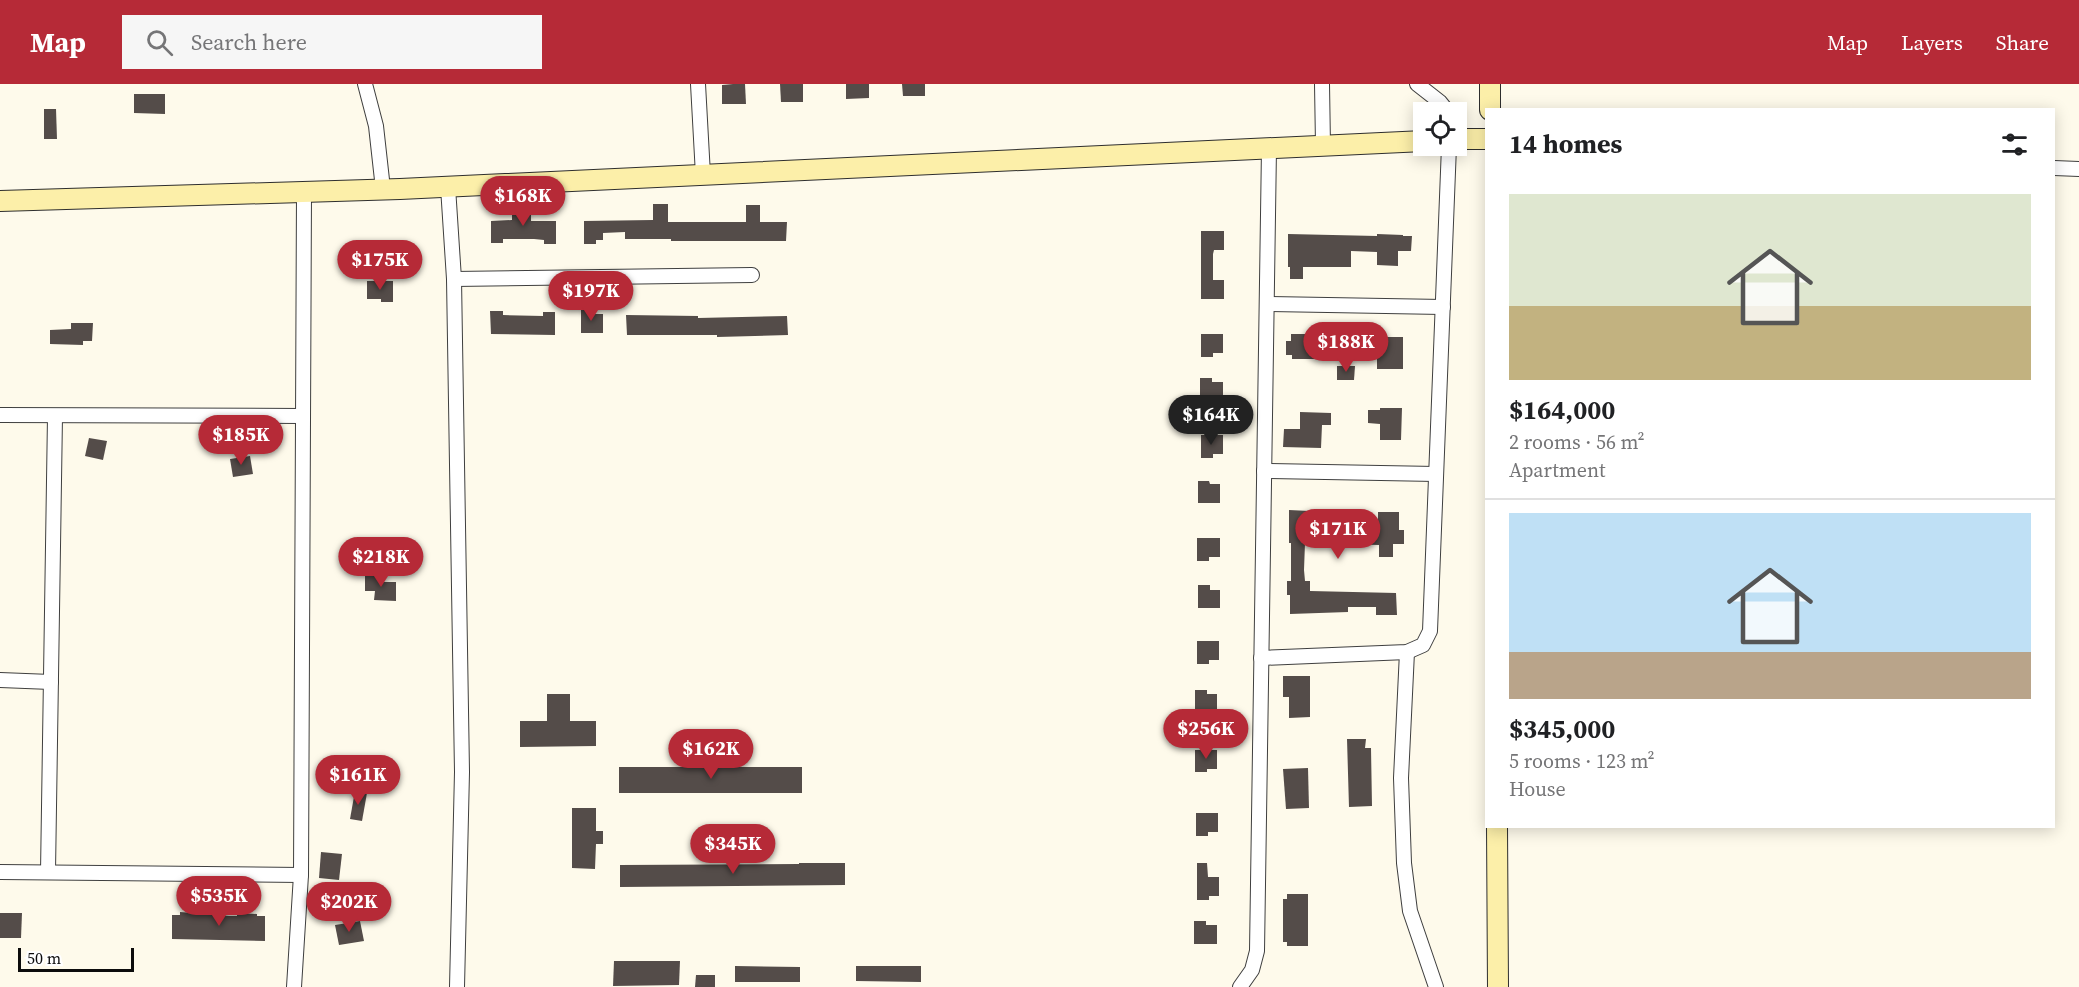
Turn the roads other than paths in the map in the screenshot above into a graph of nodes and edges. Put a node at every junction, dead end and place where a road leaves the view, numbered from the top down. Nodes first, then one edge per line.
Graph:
1 (364, 84) edge
2 (698, 84) edge
3 (1322, 84) edge
4 (1417, 84) edge
5 (1490, 84) edge
6 (1440, 102) edge
7 (1490, 108) edge
8 (1467, 139) edge
9 (1485, 139) edge
10 (1413, 142) edge
11 (1323, 146) junction
12 (1269, 148) junction
13 (1449, 156) edge
14 (2055, 168) edge
15 (2079, 170) edge
16 (703, 175) junction
17 (448, 187) junction
18 (383, 189) junction
19 (304, 193) junction
20 (0, 201) edge
21 (752, 275) dead end
22 (454, 279) junction
23 (1267, 304) junction
24 (1443, 307) junction
25 (0, 415) edge
26 (56, 416) junction
27 (303, 416) junction
28 (1264, 471) junction
29 (1437, 474) junction
30 (1407, 652) junction
31 (1262, 658) junction
32 (0, 681) edge
33 (51, 682) junction
34 (1497, 828) edge
35 (0, 872) edge
36 (48, 872) junction
37 (301, 875) junction
38 (294, 987) edge
39 (457, 987) edge
40 (1240, 987) edge
41 (1436, 987) edge
42 (1498, 987) edge

1 - 18 street
2 - 16 street
3 - 11 street
4 - 6 street
5 - 7 street
8 - 9 street
10 - 11 street
11 - 12 street
12 - 16 street
12 - 23 street
13 - 24 street
14 - 15 street
16 - 17 street
17 - 18 street
17 - 22 street
18 - 19 street
19 - 20 street
19 - 27 street
21 - 22 street
22 - 39 street
23 - 24 street
23 - 28 street
24 - 29 street
25 - 26 street
26 - 27 street
26 - 33 street
27 - 37 street
28 - 29 street
28 - 31 street
29 - 30 street
30 - 31 street
30 - 41 street
31 - 40 street
32 - 33 street
33 - 36 street
34 - 42 street
35 - 36 street
36 - 37 street
37 - 38 street

